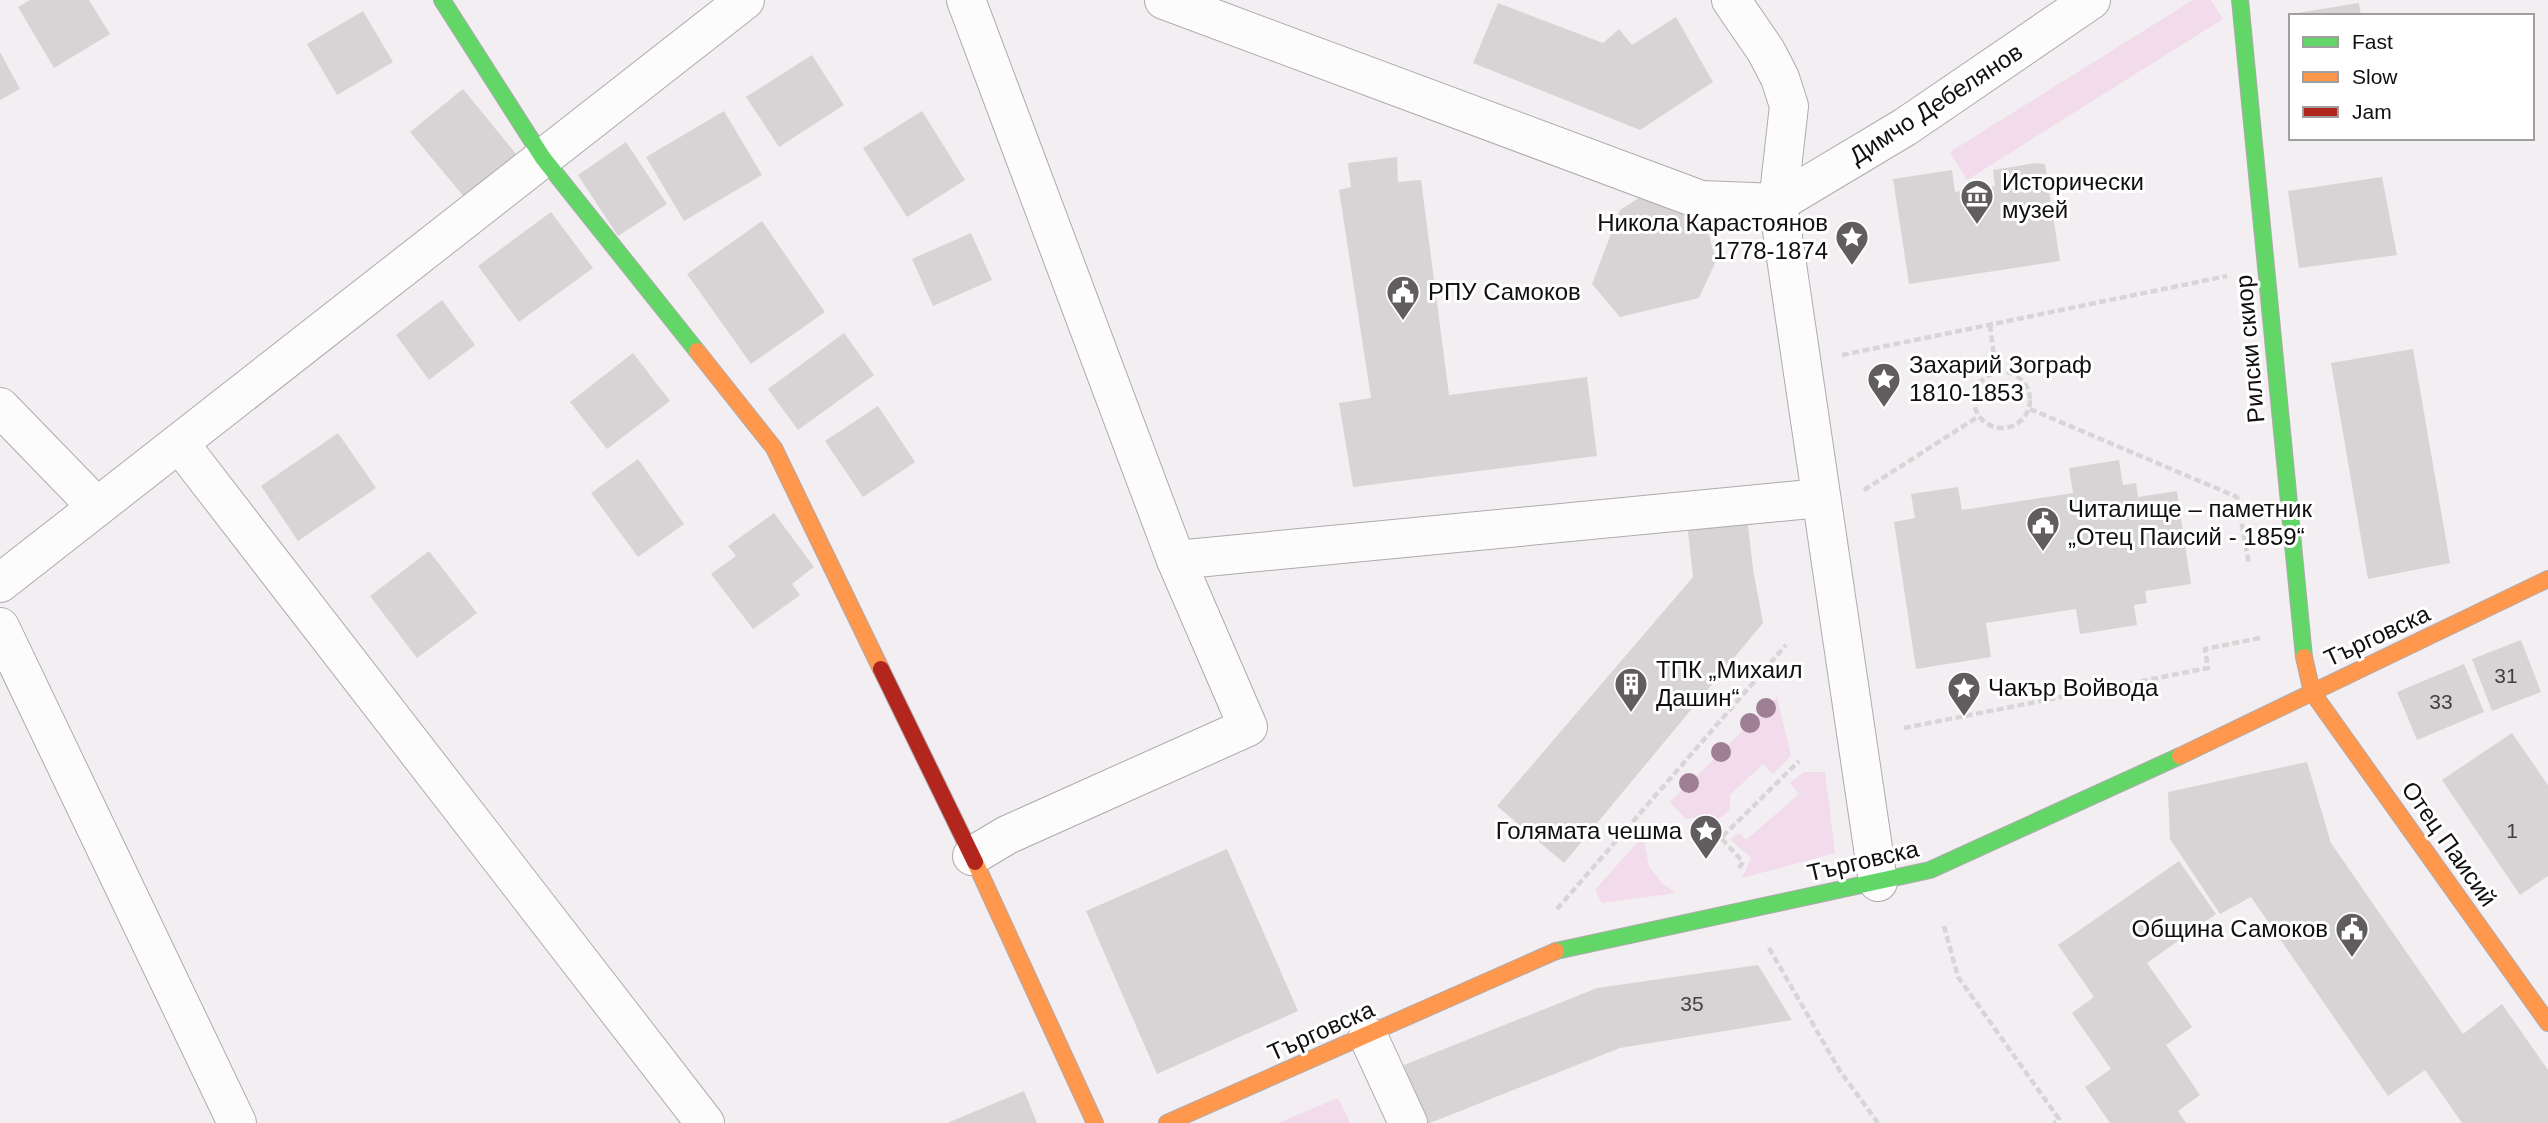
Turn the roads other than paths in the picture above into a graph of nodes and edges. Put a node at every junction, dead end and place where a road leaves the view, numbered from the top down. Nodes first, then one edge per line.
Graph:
1 (442, 0) edge
2 (745, 0) edge
3 (966, 0) edge
4 (1164, 0) edge
5 (1731, 0) edge
6 (2091, 0) edge
7 (2240, 0) edge
8 (543, 158) junction
9 (1778, 203) junction
10 (0, 407) edge
11 (179, 443) junction
12 (1820, 498) junction
13 (97, 507) junction
14 (1176, 560) junction
15 (2548, 579) edge
16 (0, 583) edge
17 (0, 627) edge
18 (2312, 692) junction
19 (972, 856) junction
20 (1878, 882) junction
21 (2548, 1023) edge
22 (1368, 1036) junction
23 (237, 1123) edge
24 (705, 1123) edge
25 (1095, 1123) edge
26 (1167, 1123) edge
27 (1408, 1123) edge

1 - 8 street
2 - 8 street
3 - 14 street
4 - 9 street
5 - 9 street
6 - 9 street, Димчо Дебелянов
7 - 18 street, Рилски скиор
8 - 11 street
8 - 19 street
9 - 12 street
10 - 13 street
11 - 13 street
11 - 24 street
12 - 14 street
12 - 20 street
13 - 16 street
14 - 19 street
15 - 18 street, Търговска
17 - 23 street
18 - 20 street, Търговска
18 - 21 street, Отец Паисий
19 - 25 street
20 - 22 street, Търговска
22 - 26 street, Търговска
22 - 27 street

